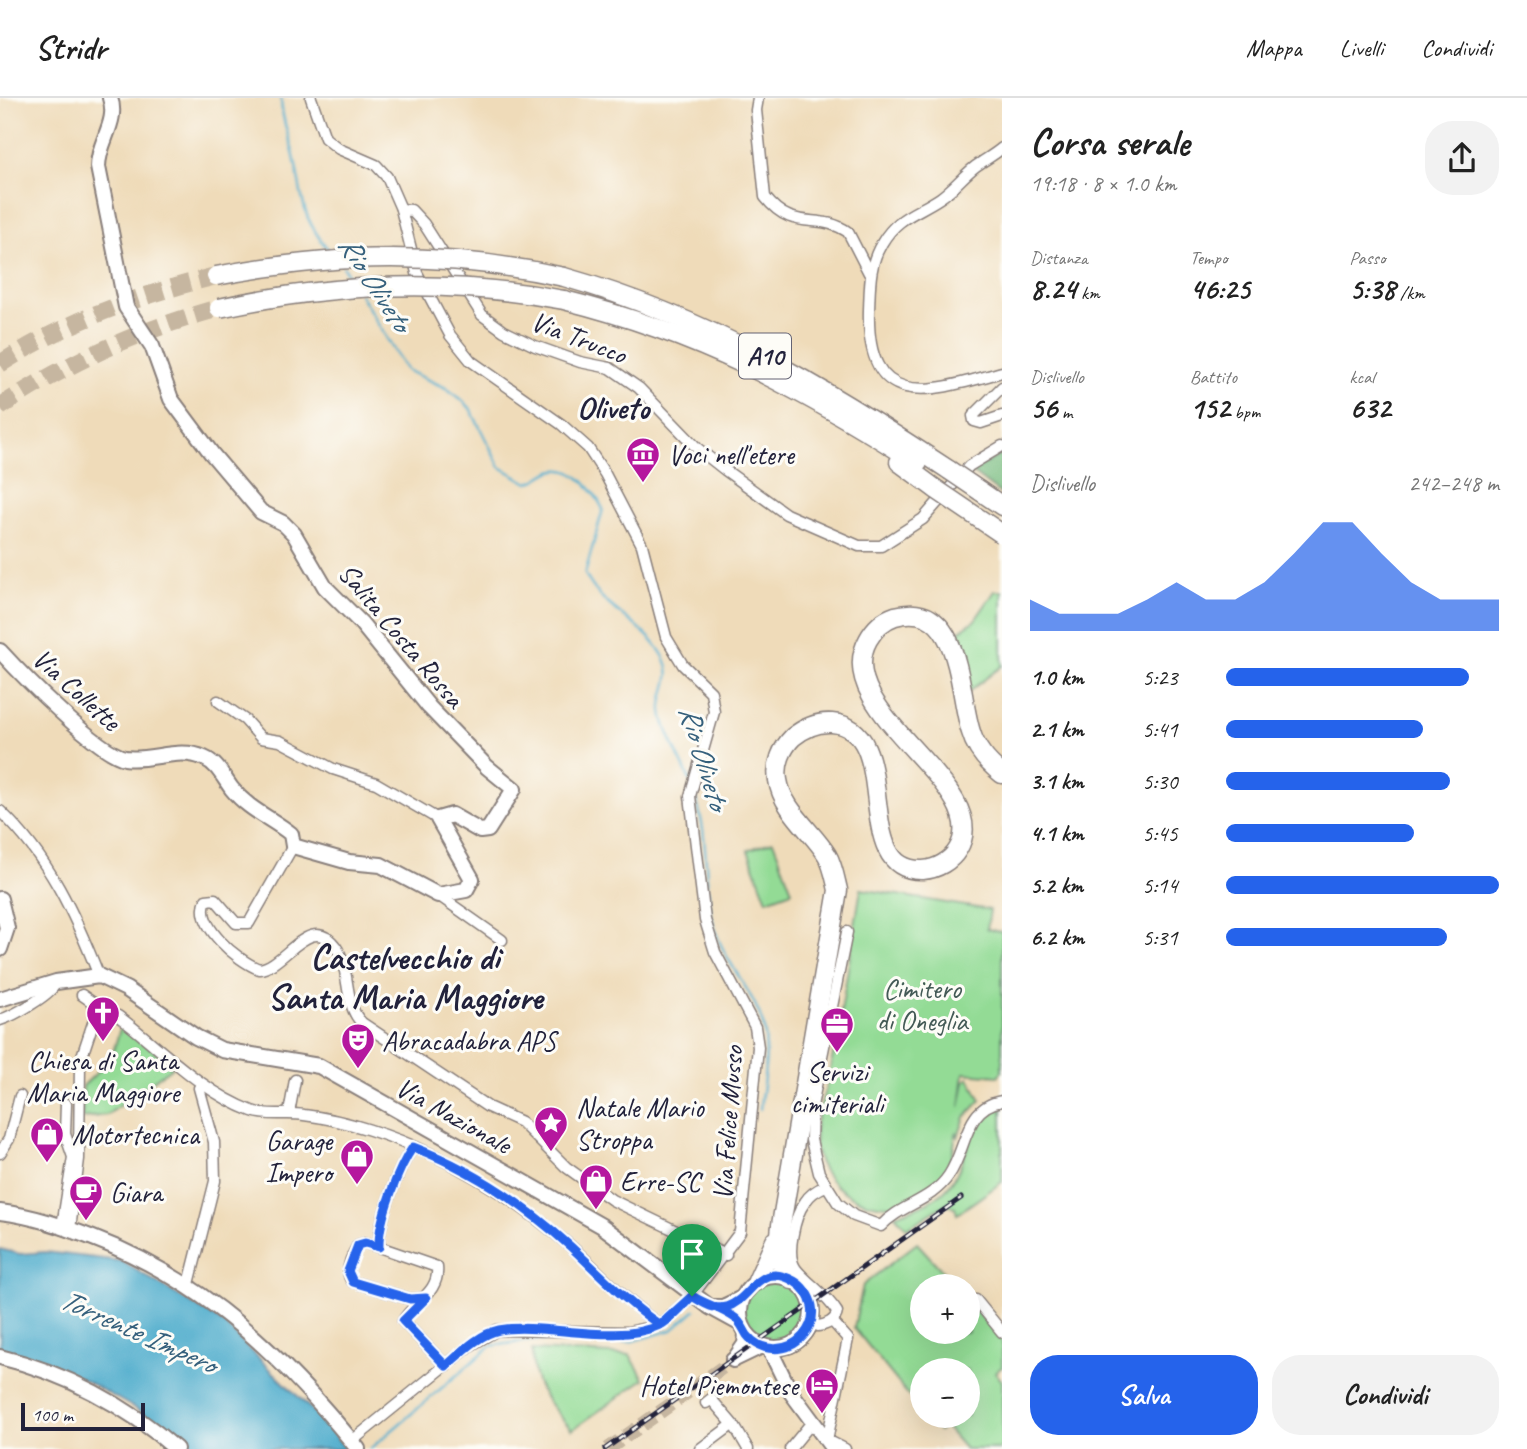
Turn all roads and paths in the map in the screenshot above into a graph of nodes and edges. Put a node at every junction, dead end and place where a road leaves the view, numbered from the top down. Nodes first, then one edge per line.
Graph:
1 (110, 98) edge
2 (311, 98) edge
3 (758, 98) edge
4 (1002, 148) edge
5 (401, 209) junction
6 (216, 276) tunnel mouth
7 (871, 281) junction
8 (219, 308) tunnel mouth
9 (1002, 372) edge
10 (1002, 387) edge
11 (1002, 416) edge
12 (1002, 446) edge
13 (943, 480) junction
14 (1002, 504) edge
15 (1002, 521) edge
16 (1002, 534) edge
17 (0, 652) edge
18 (218, 701) dead end
19 (1002, 774) edge
20 (0, 811) edge
21 (438, 819) junction
22 (293, 846) junction
23 (438, 895) junction
24 (0, 899) edge
25 (847, 932) dead end
26 (502, 940) dead end
27 (0, 949) edge
28 (99, 976) junction
29 (56, 982) junction
30 (82, 995) dead end
31 (0, 999) edge
32 (118, 1016) dead end
33 (0, 1020) edge
34 (295, 1080) dead end
35 (198, 1088) dead end
36 (20, 1096) dead end
37 (1002, 1101) edge
38 (66, 1104) dead end
39 (289, 1113) junction
40 (413, 1147) junction
41 (0, 1153) edge
42 (826, 1186) junction
43 (0, 1213) edge
44 (781, 1225) junction
45 (66, 1228) junction
46 (379, 1247) junction
47 (726, 1255) junction
48 (792, 1280) junction
49 (757, 1281) junction
50 (189, 1284) junction
51 (692, 1296) junction
52 (426, 1298) junction
53 (742, 1298) junction
54 (980, 1305) edge
55 (710, 1307) junction
56 (832, 1321) junction
57 (811, 1322) junction
58 (660, 1325) junction
59 (743, 1329) junction
60 (1002, 1332) edge
61 (791, 1345) junction
62 (766, 1347) junction
63 (0, 1357) edge
64 (446, 1366) junction
65 (782, 1375) junction
66 (706, 1403) dead end
67 (813, 1421) junction
68 (732, 1424) junction
69 (355, 1445) edge
70 (830, 1445) edge
71 (176, 1449) edge
72 (700, 1449) edge
73 (748, 1449) edge
74 (790, 1449) edge
75 (845, 1449) edge

1 - 21 main road, Salita Costa Rossa
2 - 5 street, Via Felice Musso
3 - 7 street
4 - 7 street
5 - 12 street, Via Trucco
5 - 47 street, Via Felice Musso
6 - 13 highway, A10, bridge
7 - 9 street
8 - 13 highway, A10, bridge
10 - 11 street
13 - 14 highway, A10, bridge
13 - 15 highway, A10
13 - 16 highway, bridge
17 - 22 main road, Via Collette
18 - 21 street
19 - 44 highway
20 - 28 street
21 - 23 main road
22 - 23 main road
22 - 47 street
23 - 26 street
24 - 27 main road
25 - 42 street
28 - 29 main road
28 - 51 main road, Via Nazionale
29 - 31 main road
29 - 33 street
30 - 45 street
32 - 39 street
34 - 39 street
35 - 50 street
36 - 41 street
37 - 42 street
38 - 45 street
39 - 40 street
40 - 46 street
40 - 58 street
42 - 56 street
43 - 45 main road
44 - 48 highway
44 - 49 highway
45 - 50 main road
46 - 52 street
46 - 52 street
47 - 51 street, Via Felice Musso
48 - 49 main road
48 - 57 main road
49 - 53 main road
50 - 69 main road
51 - 55 main road, Via Nazionale
51 - 58 street, Via Felice Musso
52 - 64 street
53 - 55 main road
53 - 59 main road
54 - 60 street
55 - 59 main road, Via Nazionale
56 - 57 street
56 - 70 street
57 - 61 main road
58 - 64 street
59 - 62 main road
59 - 62 main road
61 - 62 main road
61 - 65 main road
62 - 65 main road
63 - 71 main road
64 - 69 street
65 - 67 main road
66 - 68 street
67 - 70 main road
67 - 74 street
68 - 72 street
68 - 73 street
70 - 75 street

